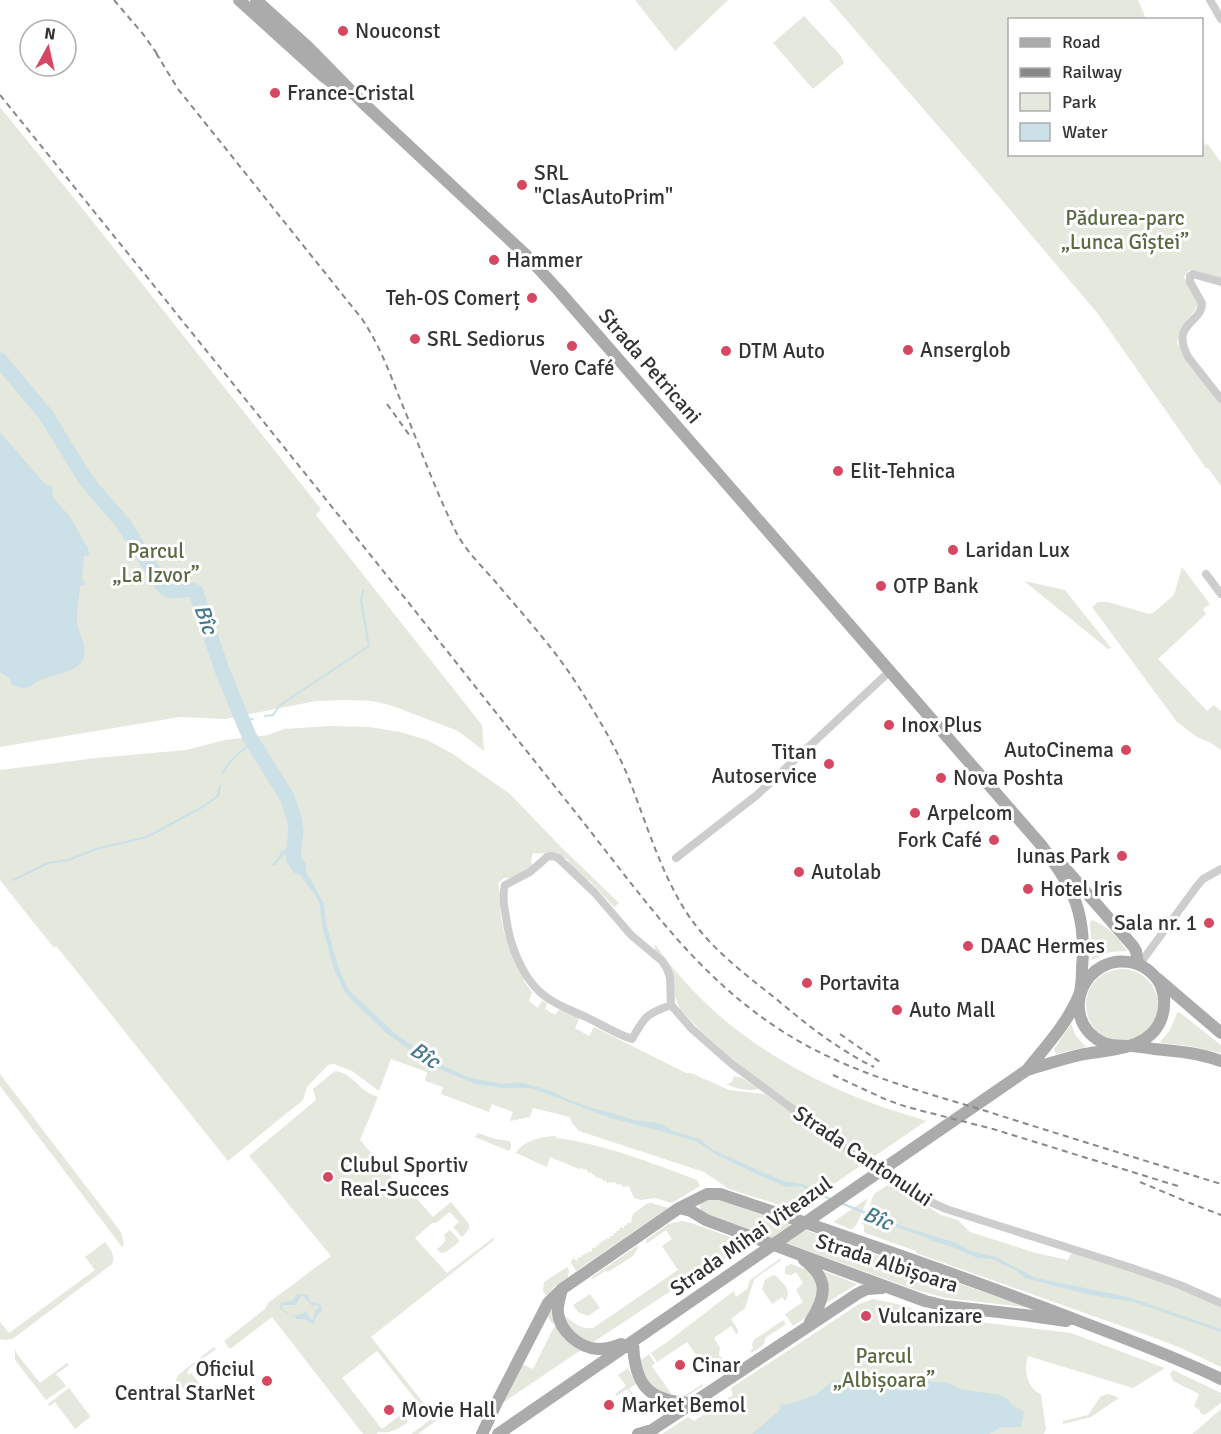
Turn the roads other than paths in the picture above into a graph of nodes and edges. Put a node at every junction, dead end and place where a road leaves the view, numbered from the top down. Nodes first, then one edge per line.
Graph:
1 (239, 0) edge
2 (256, 0) edge
3 (1210, 0) edge
4 (1221, 19) edge
5 (363, 103) junction
6 (1221, 282) edge
7 (1221, 399) edge
8 (1206, 574) dead end
9 (1221, 594) edge
10 (890, 671) junction
11 (1042, 846) junction
12 (676, 858) dead end
13 (1221, 868) edge
14 (1138, 964) junction
15 (1153, 975) junction
16 (1080, 992) junction
17 (671, 1005) junction
18 (1221, 1033) edge
19 (1130, 1046) junction
20 (1221, 1061) edge
21 (1026, 1071) junction
22 (679, 1209) junction
23 (666, 1218) junction
24 (706, 1220) junction
25 (796, 1254) junction
26 (892, 1289) junction
27 (562, 1290) junction
28 (1029, 1302) junction
29 (1221, 1303) edge
30 (1020, 1314) junction
31 (808, 1325) junction
32 (1090, 1325) junction
33 (633, 1341) junction
34 (1221, 1379) edge
35 (691, 1403) junction
36 (482, 1434) edge
37 (498, 1434) edge
38 (638, 1434) edge

1 - 5 main road, Strada Petricani
2 - 5 main road, Strada Petricani
3 - 4 street
5 - 10 main road, Strada Petricani
6 - 7 street
8 - 9 street
10 - 11 main road, Strada Petricani
10 - 12 street
11 - 14 main road, Strada Petricani
11 - 16 main road, Strada Petricani
13 - 14 street
14 - 15 main road
14 - 16 main road
15 - 18 main road
15 - 19 main road
16 - 19 main road
16 - 21 main road, Strada Mihai Viteazul
17 - 17 street
17 - 29 street, Strada Cantonului
19 - 20 main road
19 - 21 main road, Strada Mihai Viteazul
21 - 33 main road, Strada Mihai Viteazul
22 - 23 main road
22 - 24 main road, Strada Albișoara
22 - 28 main road, Strada Albișoara
23 - 24 main road
23 - 27 main road
24 - 25 main road, Strada Albișoara
25 - 26 main road, Strada Albișoara
25 - 31 main road
26 - 30 main road, Strada Albișoara
26 - 31 main road
27 - 33 main road
27 - 36 main road
28 - 30 main road
28 - 32 main road, Strada Albișoara
30 - 32 main road, Strada Albișoara
31 - 35 main road
32 - 34 main road, Strada Albișoara
33 - 35 main road
33 - 37 main road, Strada Mihai Viteazul
35 - 38 main road

